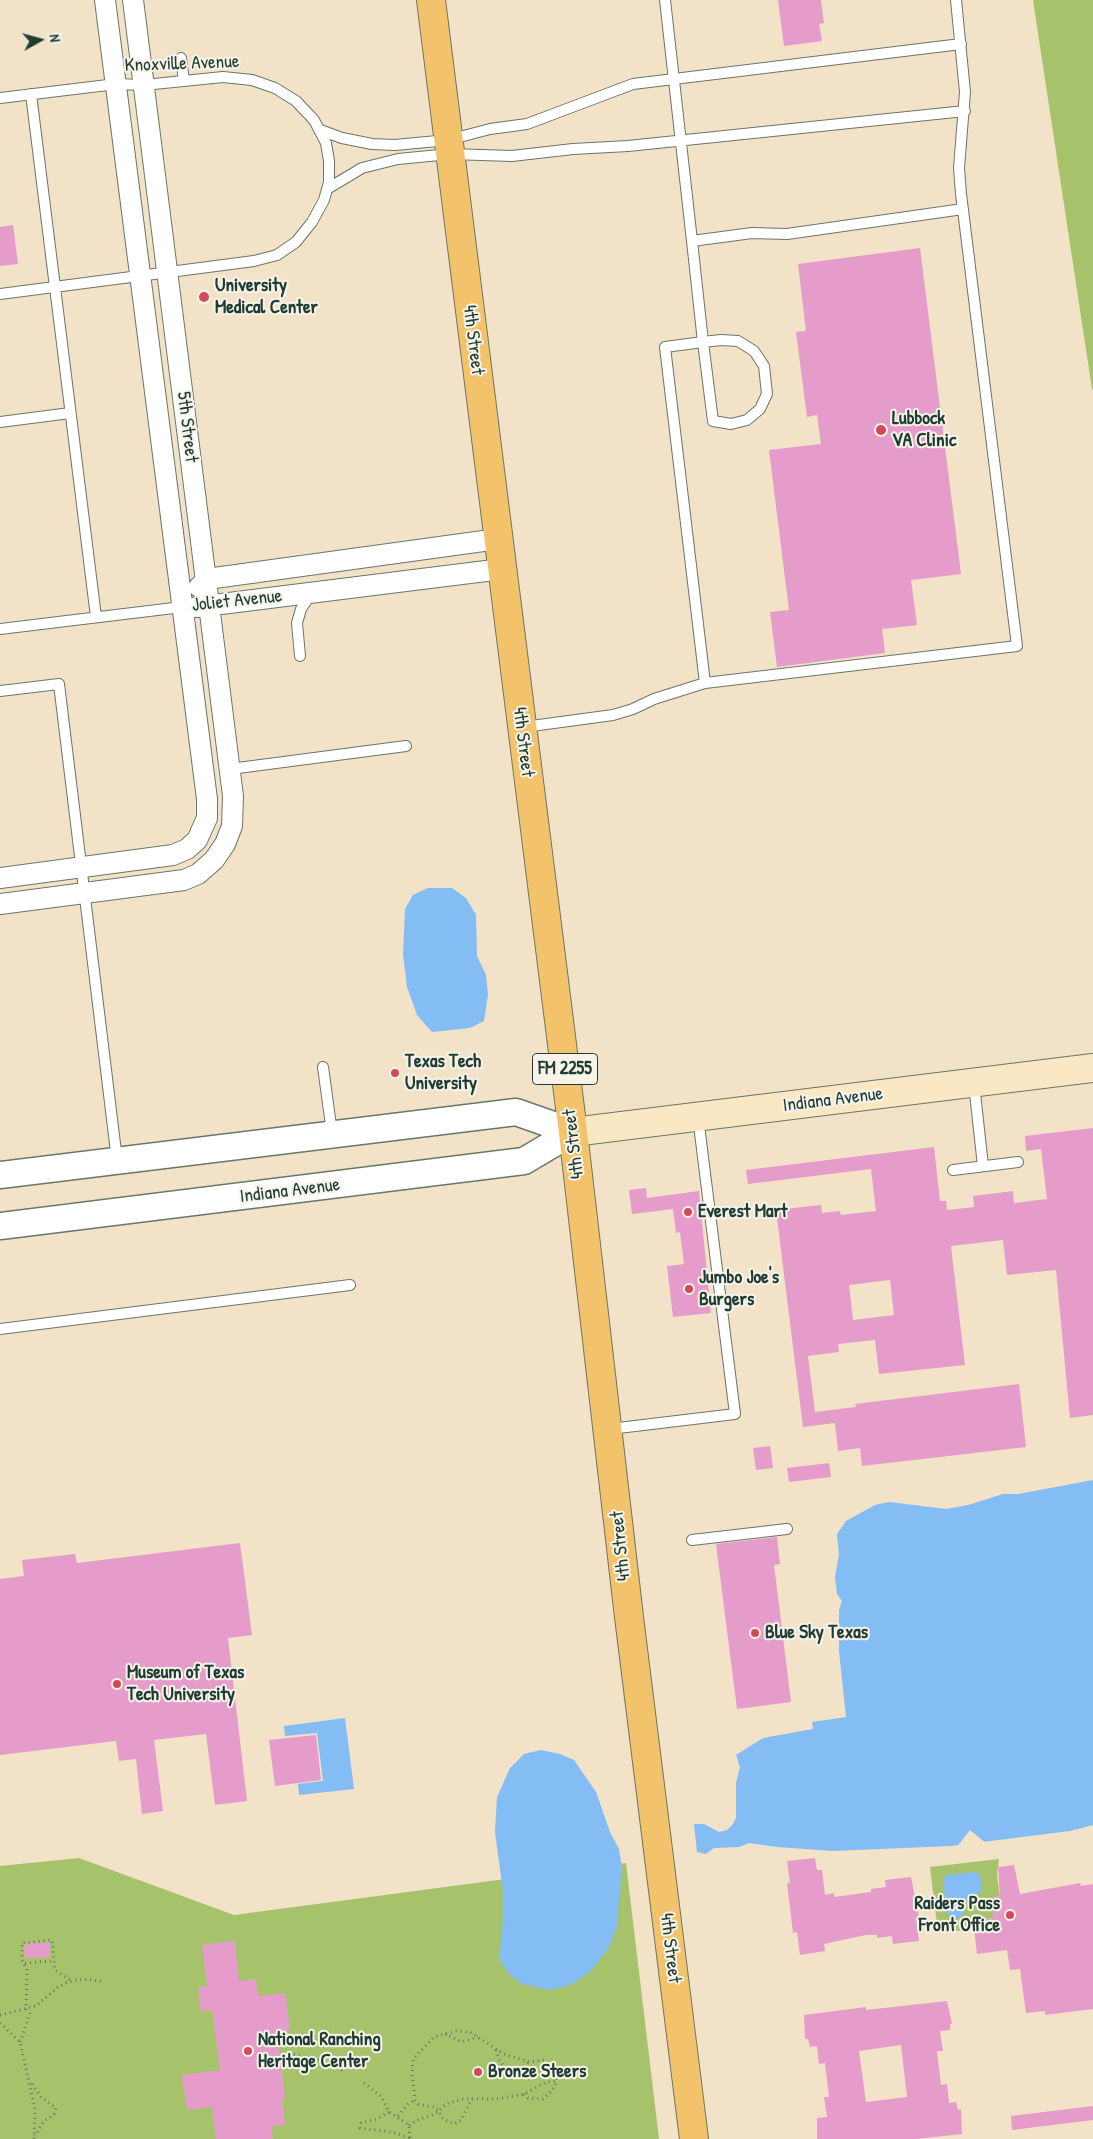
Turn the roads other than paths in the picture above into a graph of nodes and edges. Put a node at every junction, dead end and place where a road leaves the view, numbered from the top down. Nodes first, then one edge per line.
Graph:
1 (105, 0) edge
2 (133, 0) edge
3 (430, 0) edge
4 (665, 0) edge
5 (956, 0) edge
6 (961, 44) junction
7 (182, 58) dead end
8 (674, 80) junction
9 (184, 81) junction
10 (116, 84) junction
11 (144, 85) junction
12 (31, 94) junction
13 (0, 98) edge
14 (964, 110) junction
15 (320, 130) junction
16 (680, 142) junction
17 (449, 147) junction
18 (327, 189) junction
19 (963, 209) junction
20 (692, 241) junction
21 (168, 273) junction
22 (140, 277) junction
23 (54, 287) junction
24 (0, 294) edge
25 (703, 342) junction
26 (70, 413) junction
27 (0, 422) edge
28 (498, 539) junction
29 (502, 569) junction
30 (206, 579) junction
31 (311, 594) junction
32 (182, 607) junction
33 (209, 607) junction
34 (96, 617) junction
35 (0, 629) edge
36 (300, 656) dead end
37 (705, 682) junction
38 (0, 691) edge
39 (522, 727) junction
40 (406, 746) dead end
41 (230, 769) junction
42 (81, 868) junction
43 (0, 878) edge
44 (84, 894) junction
45 (0, 904) edge
46 (323, 1067) dead end
47 (1093, 1068) edge
48 (974, 1083) junction
49 (698, 1116) junction
50 (573, 1132) junction
51 (332, 1134) junction
52 (117, 1160) junction
53 (1018, 1162) dead end
54 (983, 1166) junction
55 (953, 1170) dead end
56 (0, 1175) edge
57 (0, 1226) edge
58 (350, 1285) dead end
59 (0, 1329) edge
60 (608, 1429) junction
61 (787, 1529) dead end
62 (692, 1540) dead end
63 (694, 2139) edge

1 - 10 street, 5th Street
2 - 11 street, 5th Street
3 - 17 main road, 4th Street / FM 2255
4 - 8 lane
5 - 6 lane
6 - 8 lane
6 - 14 lane
7 - 9 lane
8 - 16 lane
8 - 17 lane
9 - 11 lane, Knoxville Avenue
9 - 15 lane, Knoxville Avenue
10 - 11 lane, Knoxville Avenue
10 - 12 lane, Knoxville Avenue
10 - 22 street, 5th Street
11 - 21 street, 5th Street
12 - 13 lane, Knoxville Avenue
12 - 23 lane
14 - 16 lane
14 - 19 lane
15 - 17 lane
15 - 18 lane, Knoxville Avenue
16 - 17 lane
16 - 20 lane
17 - 18 lane
17 - 28 main road, 4th Street / FM 2255
18 - 21 lane, Knoxville Avenue
19 - 20 lane
19 - 37 lane
20 - 25 lane
21 - 22 lane, Knoxville Avenue
21 - 30 street, 5th Street
22 - 23 lane, Knoxville Avenue
22 - 32 street, 5th Street
23 - 24 lane, Knoxville Avenue
23 - 26 lane
25 - 25 lane
25 - 37 lane
26 - 27 lane
26 - 34 lane
28 - 29 main road, 4th Street / FM 2255
28 - 30 street, Joliet Avenue
29 - 31 street, Joliet Avenue
29 - 39 main road, 4th Street / FM 2255
30 - 32 street, Joliet Avenue
30 - 33 street, 5th Street
31 - 33 street, Joliet Avenue
31 - 36 lane
32 - 33 street, Joliet Avenue
32 - 34 lane
32 - 42 street, 5th Street
33 - 41 street, 5th Street
34 - 35 lane
37 - 39 lane
38 - 42 lane
39 - 50 main road, 4th Street / FM 2255
40 - 41 lane
41 - 44 street, 5th Street
42 - 43 street
42 - 44 lane
44 - 45 street
44 - 52 lane
46 - 51 lane
47 - 48 main road, Indiana Avenue
48 - 49 main road, Indiana Avenue
48 - 54 lane
49 - 50 main road, Indiana Avenue
49 - 60 lane
50 - 51 street, Indiana Avenue
50 - 57 street, Indiana Avenue
50 - 60 main road, 4th Street / FM 2255
51 - 52 street, Indiana Avenue
52 - 56 street, Indiana Avenue
53 - 54 lane
54 - 55 lane
58 - 59 lane
60 - 63 main road, 4th Street / FM 2255
61 - 62 lane

